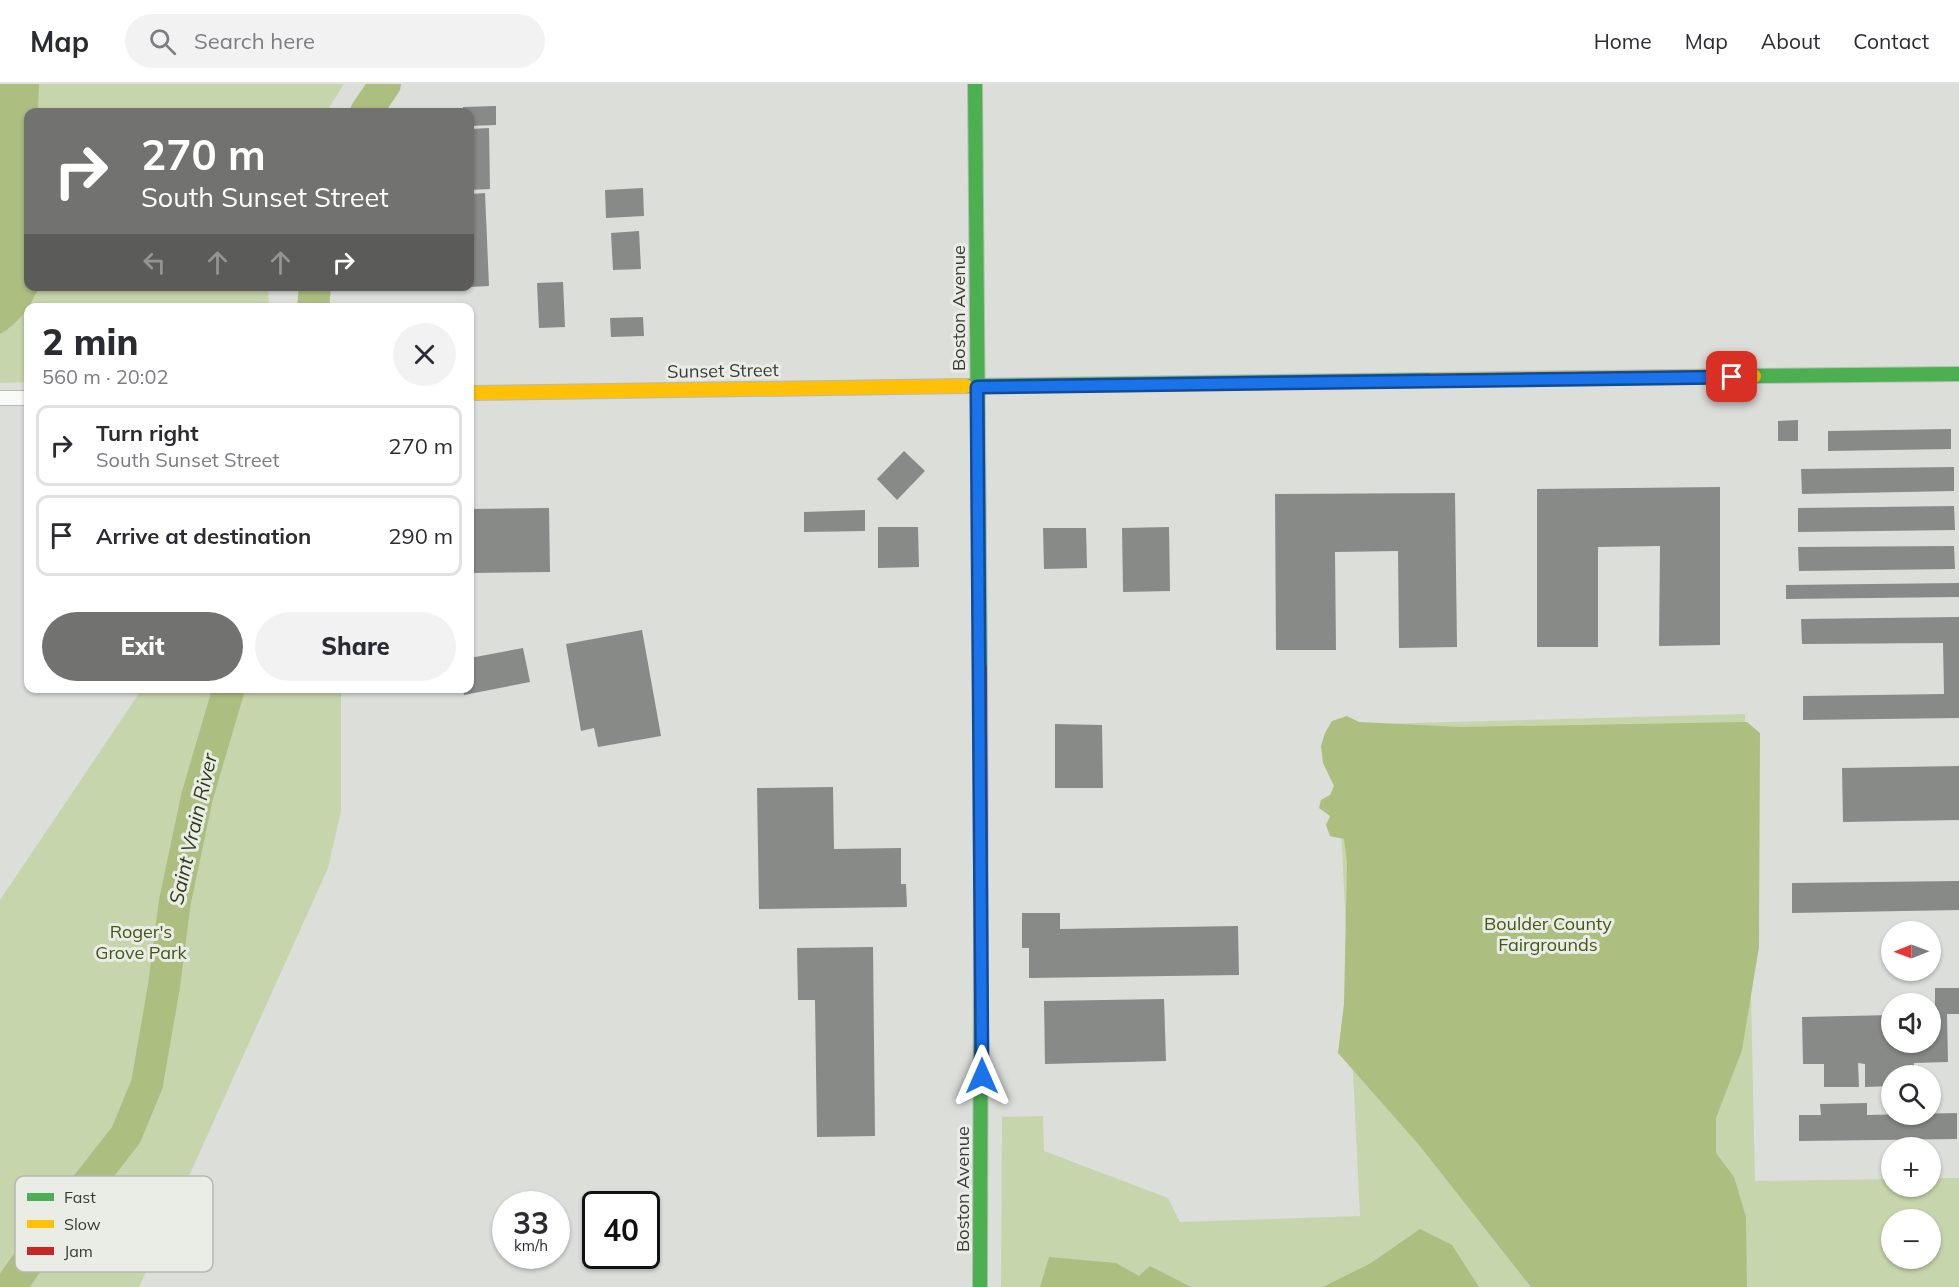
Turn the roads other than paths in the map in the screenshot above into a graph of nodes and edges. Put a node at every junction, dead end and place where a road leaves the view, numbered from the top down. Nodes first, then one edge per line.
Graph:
1 (975, 84) edge
2 (1959, 374) edge
3 (977, 387) junction
4 (474, 393) edge
5 (0, 398) edge
6 (24, 398) edge
7 (980, 1287) edge

1 - 3 street, Boston Avenue
2 - 3 street, Sunset Street
3 - 4 street, Sunset Street
3 - 7 street, Boston Avenue
5 - 6 street

